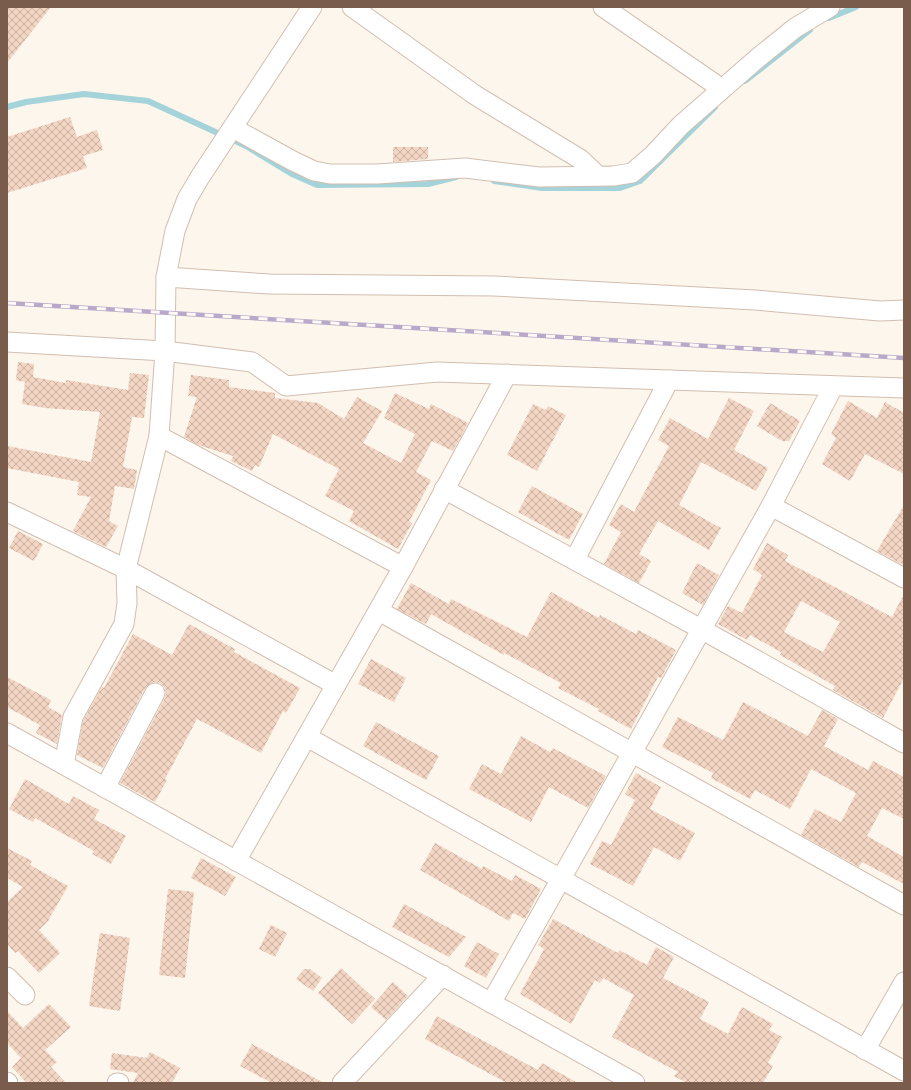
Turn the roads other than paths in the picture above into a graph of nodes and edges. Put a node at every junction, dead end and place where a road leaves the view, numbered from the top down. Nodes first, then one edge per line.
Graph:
1 (312, 7) edge
2 (352, 7) edge
3 (603, 7) edge
4 (830, 7) edge
5 (722, 89) junction
6 (233, 128) junction
7 (598, 176) junction
8 (166, 277) junction
9 (904, 310) edge
10 (7, 342) edge
11 (165, 351) junction
12 (507, 374) junction
13 (669, 380) junction
14 (833, 387) junction
15 (904, 388) edge
16 (159, 436) junction
17 (444, 489) junction
18 (771, 506) junction
19 (7, 512) edge
20 (575, 559) junction
21 (403, 567) junction
22 (126, 569) junction
23 (904, 578) edge
24 (379, 610) junction
25 (701, 629) junction
26 (336, 685) junction
27 (155, 693) dead end
28 (7, 733) edge
29 (307, 736) junction
30 (904, 743) edge
31 (632, 753) junction
32 (64, 765) junction
33 (105, 788) junction
34 (236, 861) junction
35 (560, 878) junction
36 (904, 905) edge
37 (443, 975) junction
38 (7, 977) edge
39 (904, 982) edge
40 (25, 995) dead end
41 (490, 1003) junction
42 (865, 1050) junction
43 (904, 1071) edge
44 (342, 1083) edge
45 (635, 1083) edge

1 - 6 street
2 - 7 street
3 - 5 street
4 - 5 street
5 - 7 street
6 - 7 street
6 - 8 street
8 - 9 street
8 - 11 street
10 - 11 street
11 - 12 street
11 - 16 street
12 - 13 street
12 - 17 street
13 - 14 street
13 - 20 street
14 - 15 street
14 - 18 street
16 - 21 street
16 - 22 street
17 - 20 street
17 - 21 street
18 - 23 street
18 - 25 street
19 - 22 street
20 - 25 street
21 - 24 street
22 - 26 street
22 - 32 street
24 - 26 street
24 - 31 street
25 - 30 street
25 - 31 street
26 - 29 street
27 - 33 street
28 - 32 street
29 - 34 street
29 - 35 street
31 - 35 street
31 - 36 street
32 - 33 street
33 - 34 street
34 - 37 street
35 - 41 street
35 - 42 street
37 - 41 street
37 - 44 street
38 - 40 street
39 - 42 street
41 - 45 street
42 - 43 street

